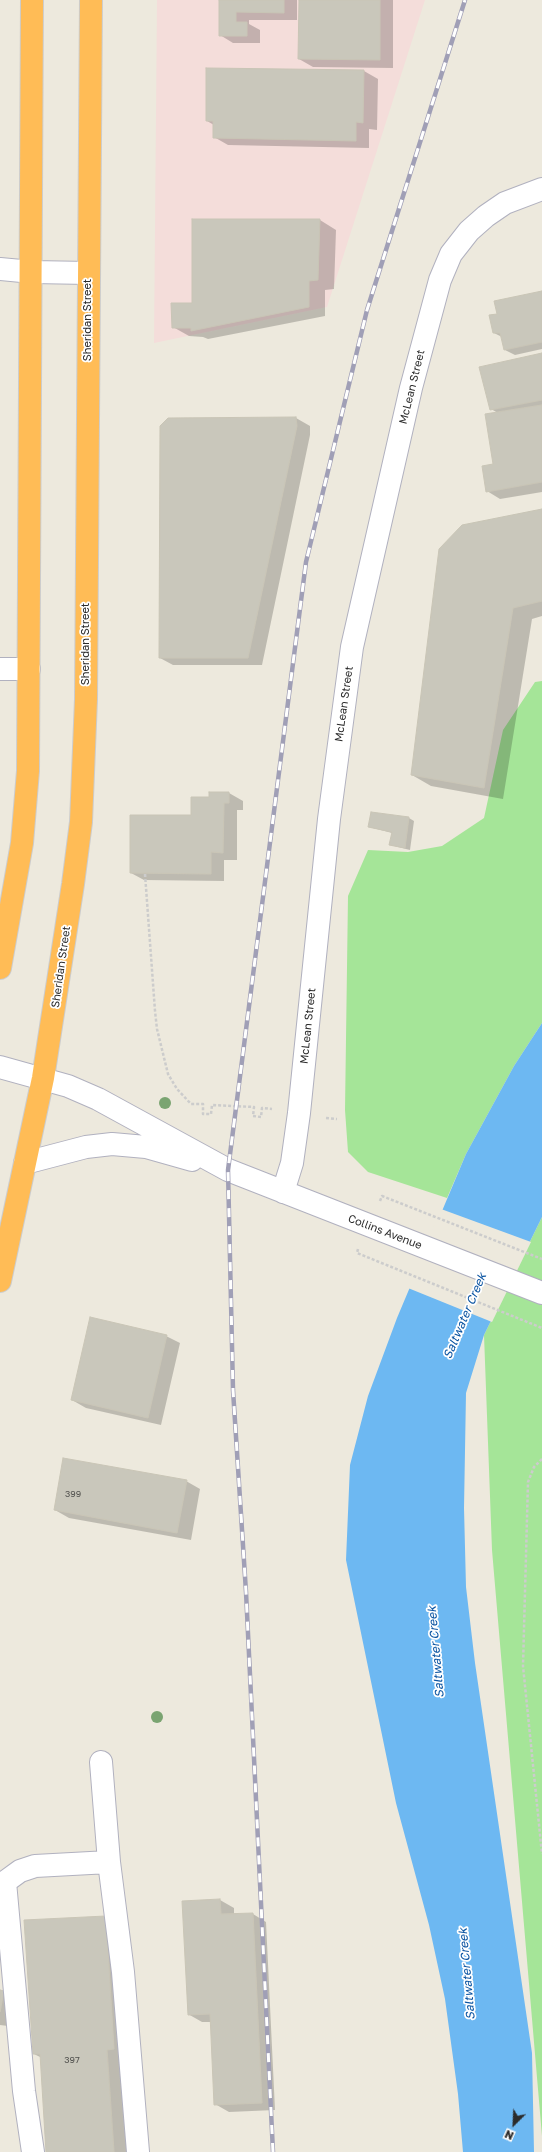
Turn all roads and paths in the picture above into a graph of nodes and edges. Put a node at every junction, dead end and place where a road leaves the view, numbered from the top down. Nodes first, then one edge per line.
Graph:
1 (32, 0) edge
2 (91, 0) edge
3 (542, 189) edge
4 (0, 269) edge
5 (32, 272) junction
6 (89, 272) junction
7 (0, 669) edge
8 (29, 669) junction
9 (146, 874) dead end
10 (0, 968) edge
11 (0, 1067) edge
12 (43, 1078) junction
13 (278, 1110) dead end
14 (323, 1117) dead end
15 (338, 1119) dead end
16 (25, 1163) junction
17 (228, 1170) junction
18 (283, 1192) junction
19 (378, 1204) dead end
20 (371, 1258) dead end
21 (542, 1259) edge
22 (0, 1282) edge
23 (542, 1293) edge
24 (542, 1328) edge
25 (542, 1459) edge
26 (101, 1762) dead end
27 (542, 1854) edge
28 (109, 1862) junction
29 (3, 1882) edge
30 (33, 2152) edge
31 (138, 2152) edge

1 - 5 highway
2 - 6 highway, Sheridan Street
3 - 18 street, McLean Street
4 - 5 street
5 - 6 street
5 - 8 highway
6 - 12 highway, Sheridan Street
7 - 8 street
8 - 10 highway
9 - 13 path
11 - 12 street, Collins Avenue
12 - 16 highway, Sheridan Street
12 - 17 street, Collins Avenue
14 - 15 path
16 - 17 street, Collins Avenue
16 - 22 highway, Sheridan Street
17 - 18 street, Collins Avenue
18 - 23 street, Collins Avenue
19 - 21 path
20 - 24 path
25 - 27 path
26 - 28 street
28 - 29 street
28 - 31 street
29 - 30 street

